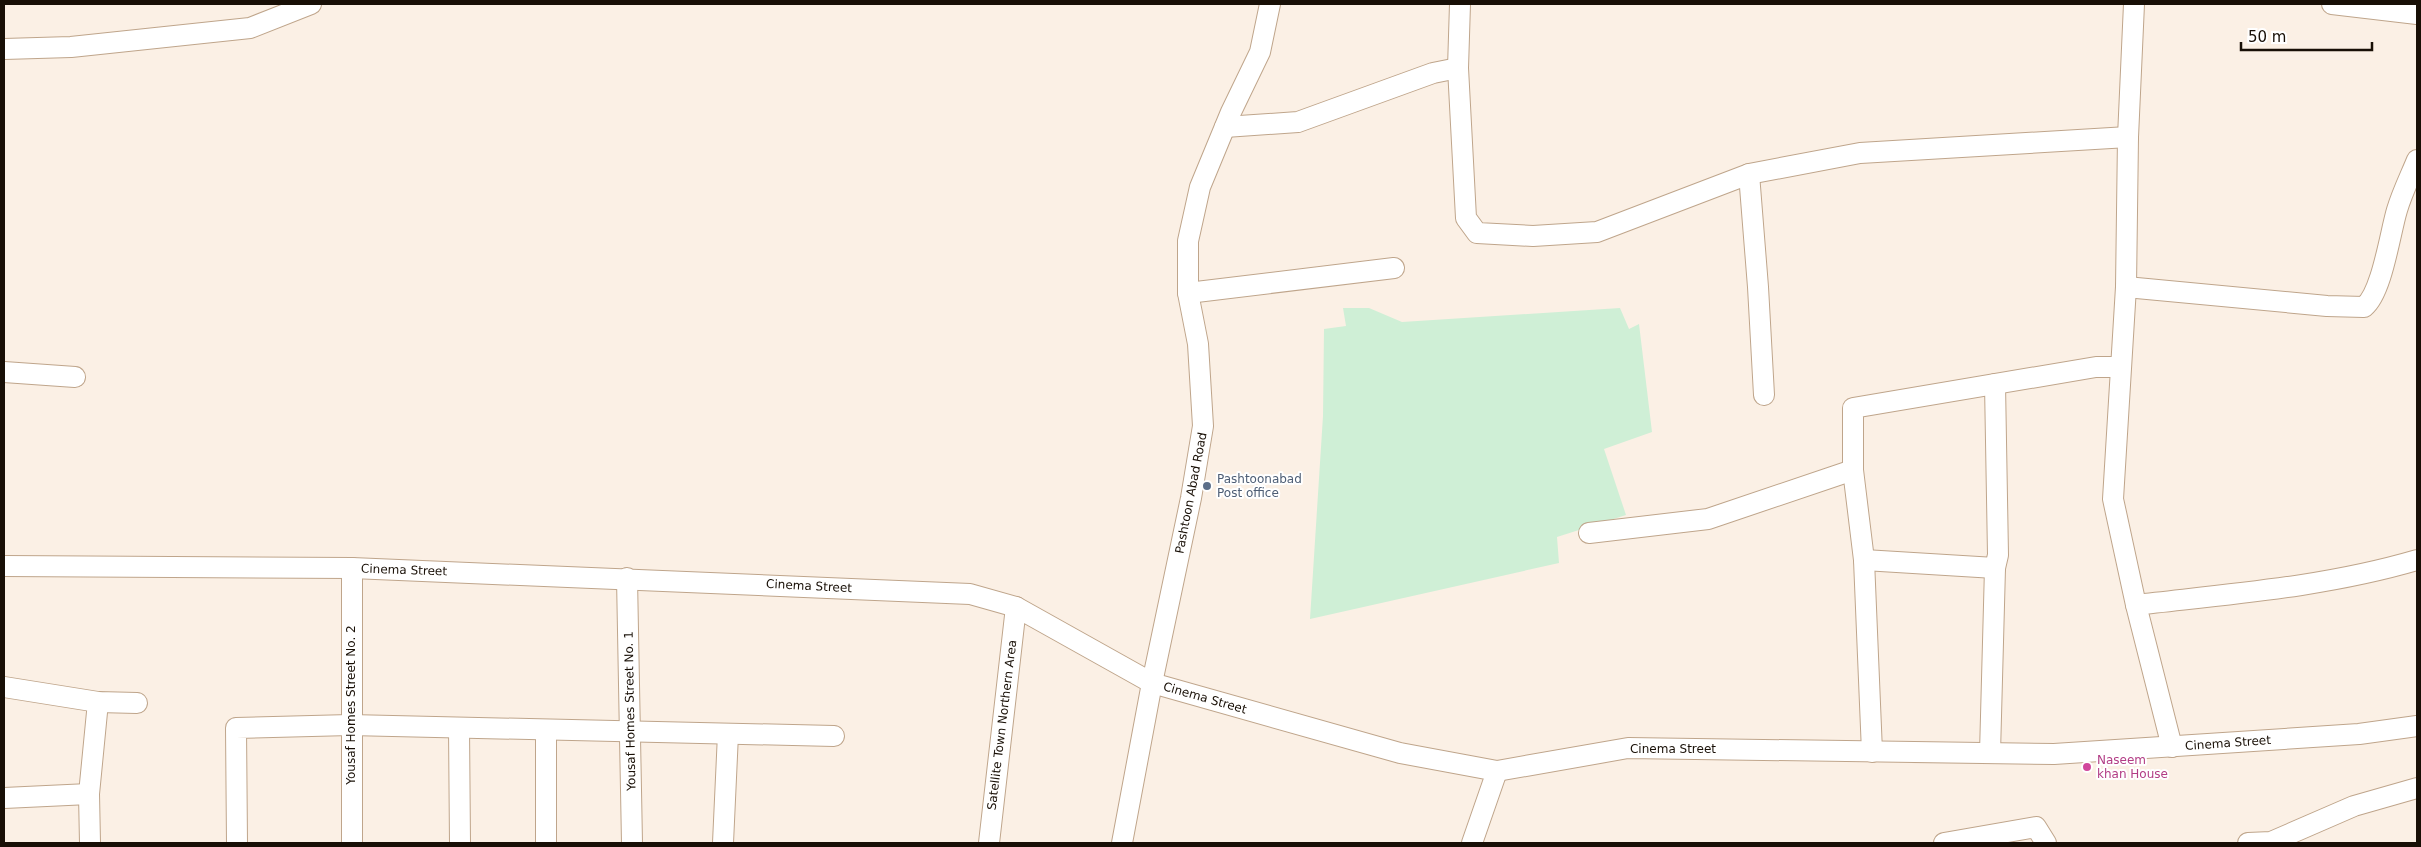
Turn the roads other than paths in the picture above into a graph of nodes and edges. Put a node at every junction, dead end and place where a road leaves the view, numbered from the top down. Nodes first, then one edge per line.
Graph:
1 (311, 4) edge
2 (1270, 4) edge
3 (1460, 4) edge
4 (2134, 4) edge
5 (2332, 4) edge
6 (2417, 14) edge
7 (4, 49) edge
8 (1458, 68) junction
9 (1225, 127) junction
10 (2128, 137) junction
11 (2417, 160) edge
12 (1748, 174) junction
13 (1394, 268) dead end
14 (2126, 287) junction
15 (1188, 293) junction
16 (2120, 367) junction
17 (4, 372) edge
18 (75, 378) dead end
19 (1995, 384) junction
20 (1764, 395) dead end
21 (1853, 470) junction
22 (1588, 533) dead end
23 (1864, 560) junction
24 (2417, 560) edge
25 (4, 566) edge
26 (352, 568) junction
27 (1995, 568) junction
28 (627, 578) junction
29 (2136, 605) junction
30 (1016, 607) junction
31 (1152, 683) junction
32 (4, 687) edge
33 (98, 702) junction
34 (137, 703) dead end
35 (350, 725) junction
36 (2417, 726) edge
37 (459, 728) junction
38 (546, 730) junction
39 (631, 732) junction
40 (728, 734) junction
41 (834, 736) dead end
42 (2172, 747) junction
43 (1872, 752) junction
44 (1990, 753) junction
45 (1497, 771) junction
46 (2417, 788) edge
47 (89, 794) junction
48 (4, 798) edge
49 (90, 843) edge
50 (237, 843) edge
51 (352, 843) edge
52 (460, 843) edge
53 (546, 843) edge
54 (632, 843) edge
55 (724, 843) edge
56 (989, 843) edge
57 (1122, 843) edge
58 (1472, 843) edge
59 (1944, 843) edge
60 (2046, 843) edge
61 (2248, 843) edge

1 - 7 street
2 - 9 street, Pashtoon Abad Road
3 - 8 street
4 - 10 street
5 - 6 street
8 - 9 street
8 - 12 street
9 - 15 street, Pashtoon Abad Road
10 - 12 street
10 - 14 street
11 - 14 street
12 - 20 street
13 - 15 street
14 - 16 street
15 - 31 street, Pashtoon Abad Road
16 - 19 street
16 - 29 street
17 - 18 street
19 - 21 street
19 - 27 street
21 - 22 street
21 - 23 street
23 - 27 street
23 - 43 street
24 - 29 street
25 - 26 street, Cinema Street
26 - 28 street, Cinema Street
26 - 35 street, Yousaf Homes Street No. 2
27 - 44 street
28 - 30 street, Cinema Street
28 - 39 street, Yousaf Homes Street No. 1
29 - 42 street
30 - 31 street, Cinema Street
30 - 56 street, Satellite Town Northern Area
31 - 45 street, Cinema Street
31 - 57 street, Pashtoon Abad Road
32 - 33 street
33 - 34 street
33 - 47 street
35 - 37 street
35 - 50 street
35 - 51 street, Yousaf Homes Street No. 2
36 - 42 street, Cinema Street
37 - 38 street
37 - 52 street
38 - 39 street
38 - 53 street
39 - 40 street
39 - 54 street, Yousaf Homes Street No. 1
40 - 41 street
40 - 55 street
42 - 44 street, Cinema Street
43 - 44 street, Cinema Street
43 - 45 street, Cinema Street
45 - 58 street
46 - 61 street
47 - 48 street
47 - 49 street
59 - 60 street

